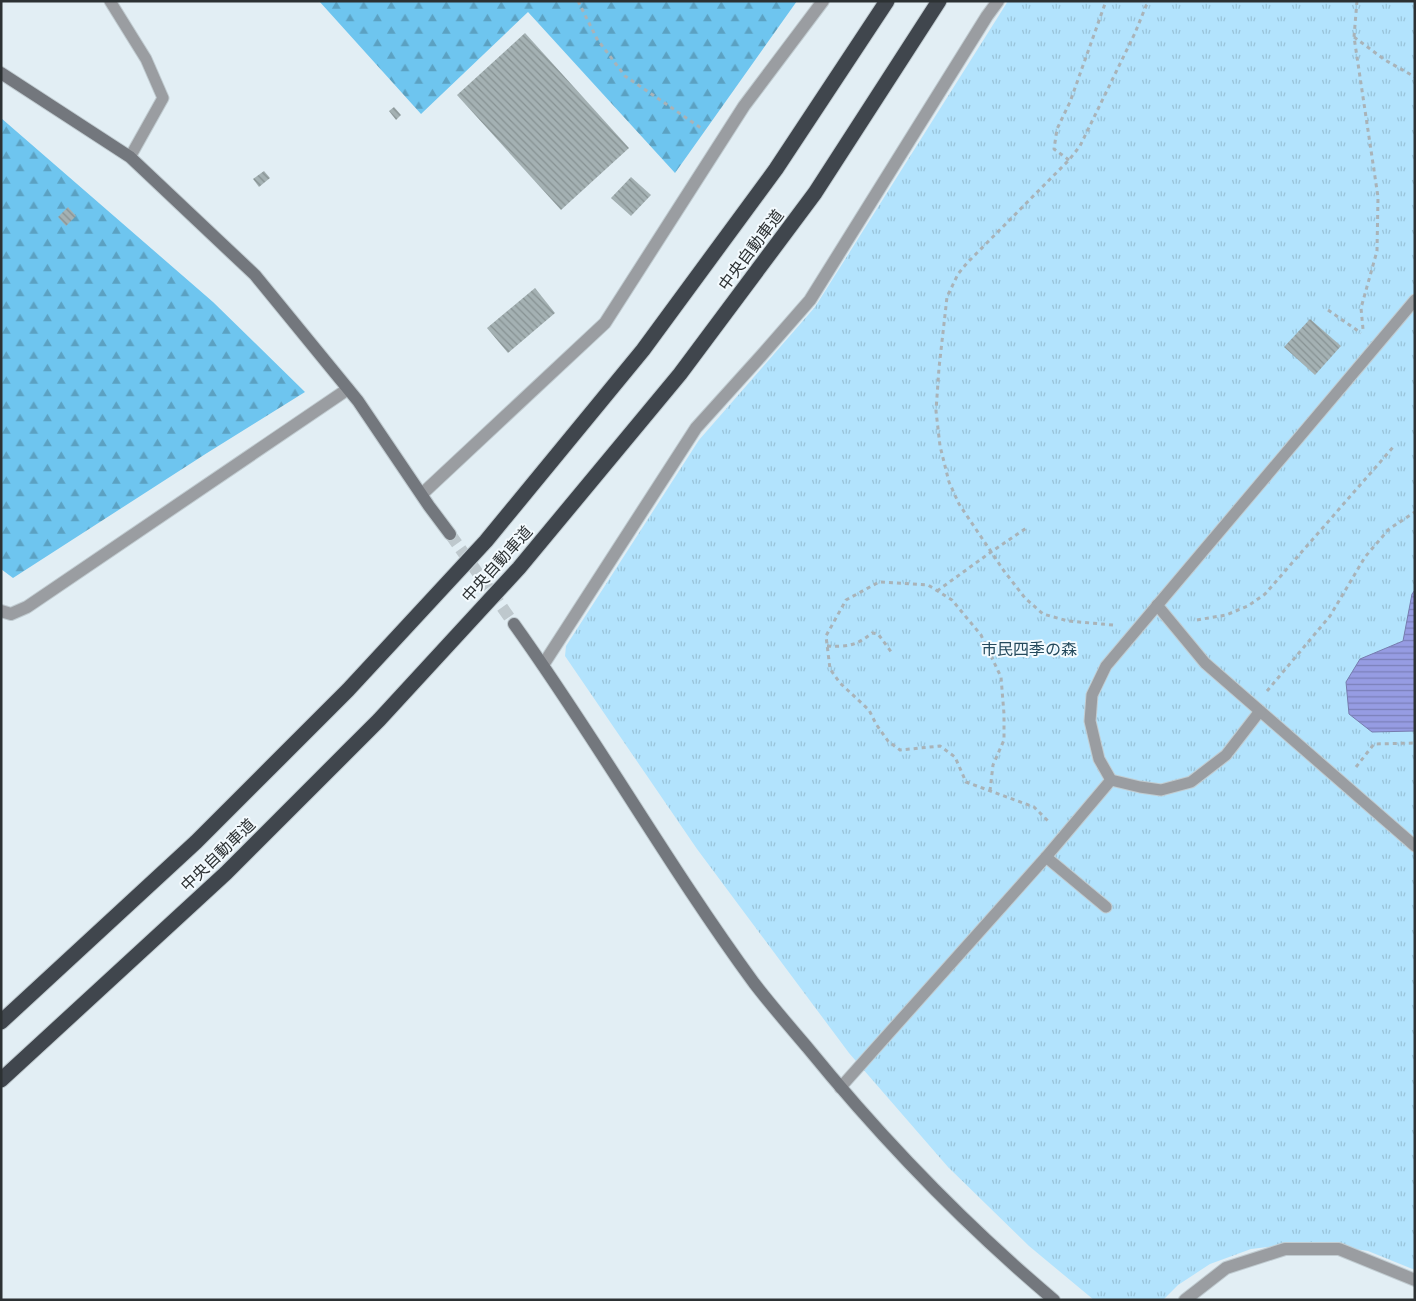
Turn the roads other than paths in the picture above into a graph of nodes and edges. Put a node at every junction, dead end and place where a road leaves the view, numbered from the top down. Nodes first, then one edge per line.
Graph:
1 (110, 1) edge
2 (823, 1) edge
3 (887, 1) edge
4 (939, 1) edge
5 (998, 1) edge
6 (1, 73) edge
7 (130, 157) junction
8 (1415, 300) edge
9 (348, 389) junction
10 (422, 494) junction
11 (450, 534) tunnel mouth
12 (1157, 605) junction
13 (1, 611) edge
14 (514, 624) tunnel mouth
15 (543, 665) junction
16 (1257, 708) junction
17 (1112, 780) junction
18 (1415, 846) edge
19 (1046, 857) junction
20 (1106, 907) dead end
21 (1, 1022) edge
22 (1, 1080) edge
23 (840, 1088) junction
24 (1415, 1280) edge
25 (1054, 1300) edge
26 (1185, 1300) edge

1 - 7 lane
2 - 10 street
3 - 21 highway, 中央自動車道
4 - 22 highway, 中央自動車道
5 - 15 street
6 - 7 street
7 - 9 street
8 - 12 lane
9 - 10 street
9 - 13 street
10 - 11 street
12 - 16 lane
12 - 17 lane
14 - 15 street
15 - 23 street
16 - 17 lane
16 - 18 lane
17 - 19 lane
19 - 20 lane
19 - 23 lane
23 - 25 street
24 - 26 street

